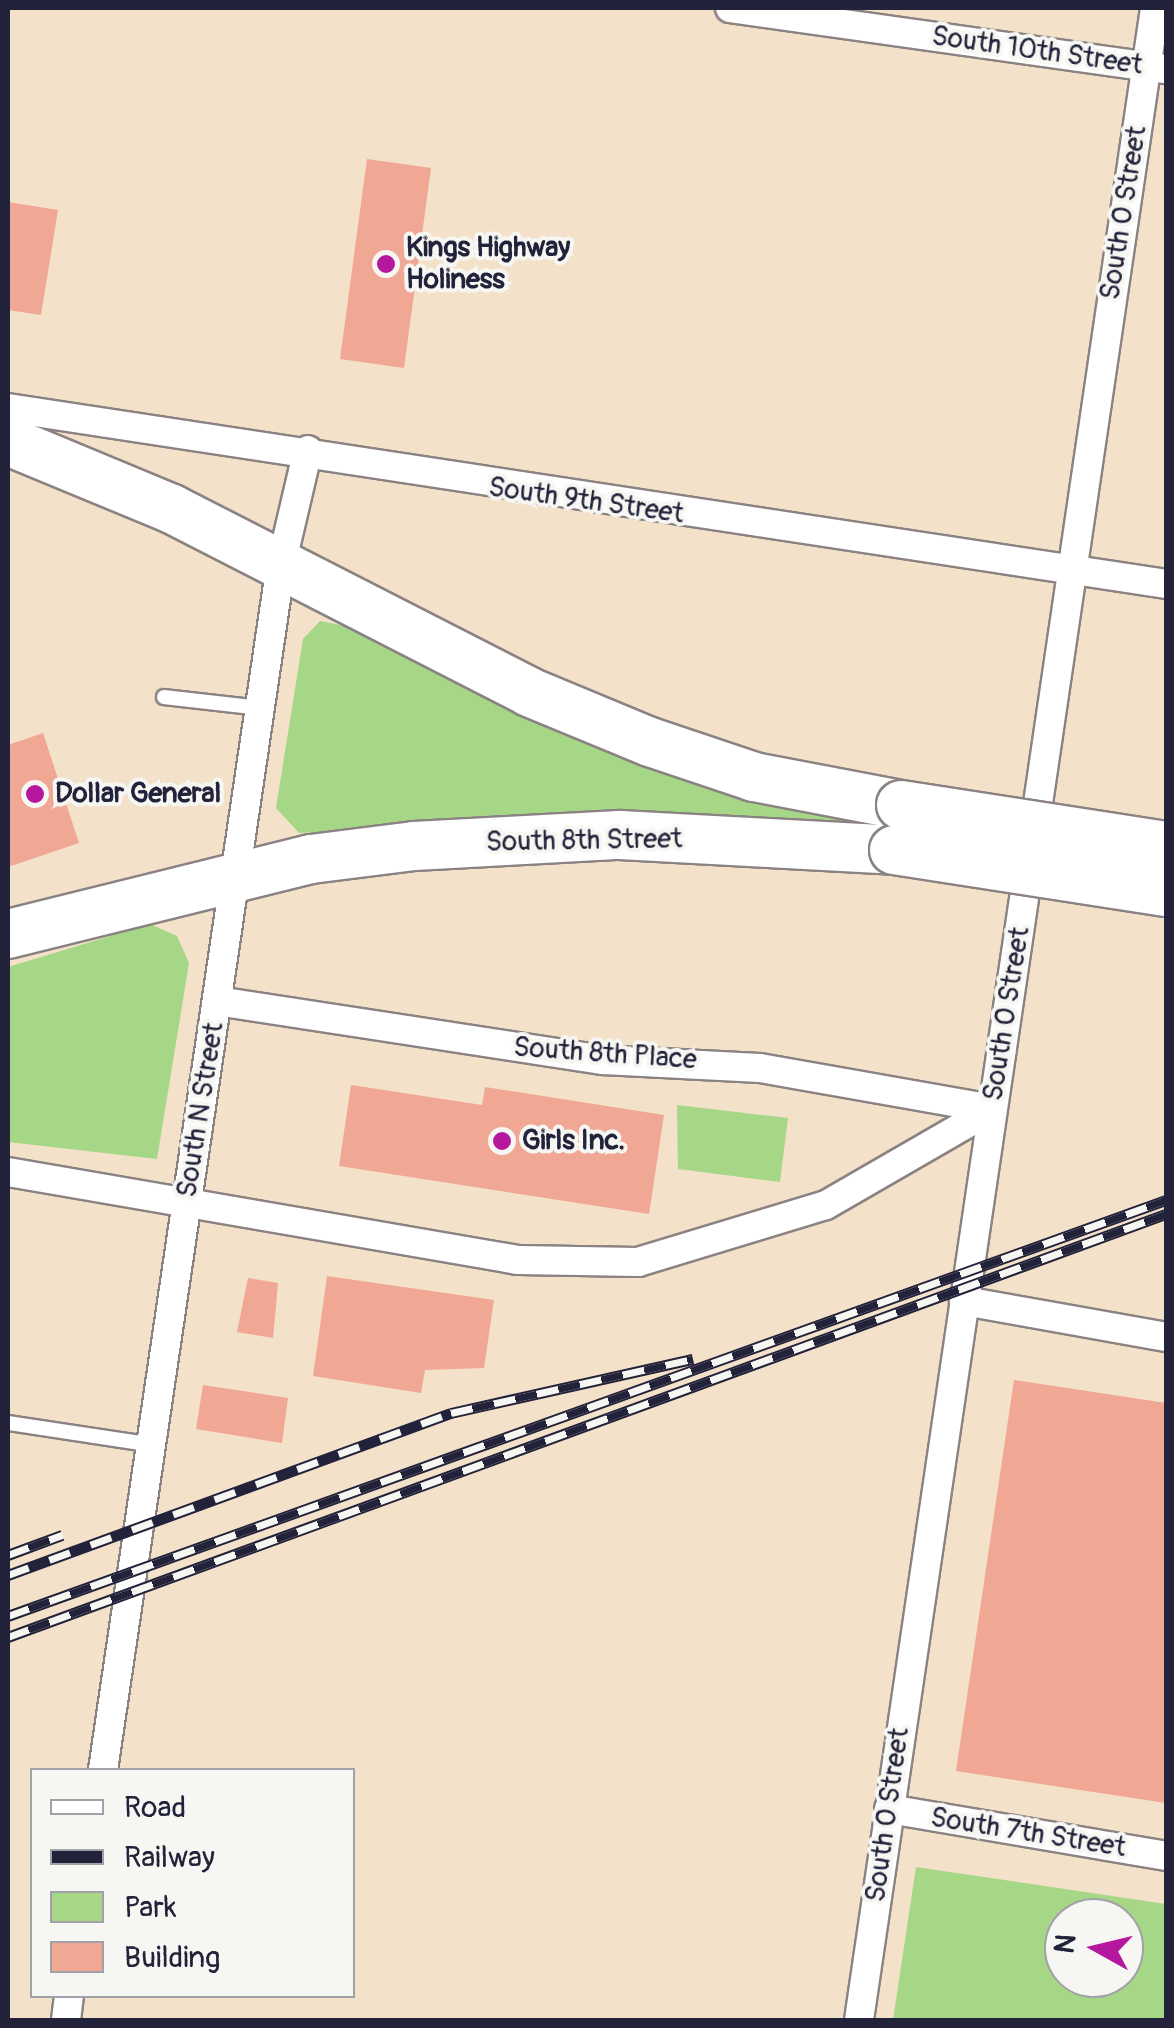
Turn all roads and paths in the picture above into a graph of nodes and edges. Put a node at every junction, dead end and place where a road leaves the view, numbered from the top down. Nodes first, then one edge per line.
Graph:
1 (730, 8) edge
2 (1155, 8) edge
3 (1156, 67) edge
4 (8, 408) edge
5 (8, 441) edge
6 (308, 450) junction
7 (280, 565) junction
8 (1078, 572) junction
9 (1166, 584) edge
10 (164, 697) dead end
11 (260, 708) junction
12 (898, 828) junction
13 (1166, 846) edge
14 (236, 877) junction
15 (1166, 892) edge
16 (8, 934) edge
17 (217, 1001) junction
18 (992, 1110) junction
19 (8, 1172) edge
20 (187, 1198) junction
21 (964, 1301) junction
22 (1166, 1337) edge
23 (8, 1423) edge
24 (152, 1445) junction
25 (103, 1768) edge
26 (888, 1810) junction
27 (1166, 1856) edge
28 (859, 2020) edge

1 - 3 street, South 10th Street
2 - 3 street, South O Street
3 - 8 street, South O Street
4 - 6 street, South 9th Street
5 - 7 highway
6 - 7 street, South N Street
6 - 8 street, South 9th Street
7 - 11 street, South N Street
7 - 12 highway
8 - 9 street, South 9th Street
8 - 18 street, South O Street
10 - 11 lane
11 - 14 street, South N Street
12 - 13 highway, bridge
12 - 14 highway, South 8th Street
12 - 15 highway, South 8th Street, bridge
14 - 16 highway, South 8th Street
14 - 17 street, South N Street
17 - 18 street, South 8th Place
17 - 20 street, South N Street
18 - 20 street
18 - 21 street, South O Street
19 - 20 street
20 - 24 street, South N Street
21 - 22 street
21 - 26 street, South O Street
23 - 24 lane
24 - 25 street, South N Street
26 - 27 street, South 7th Street
26 - 28 street, South O Street

